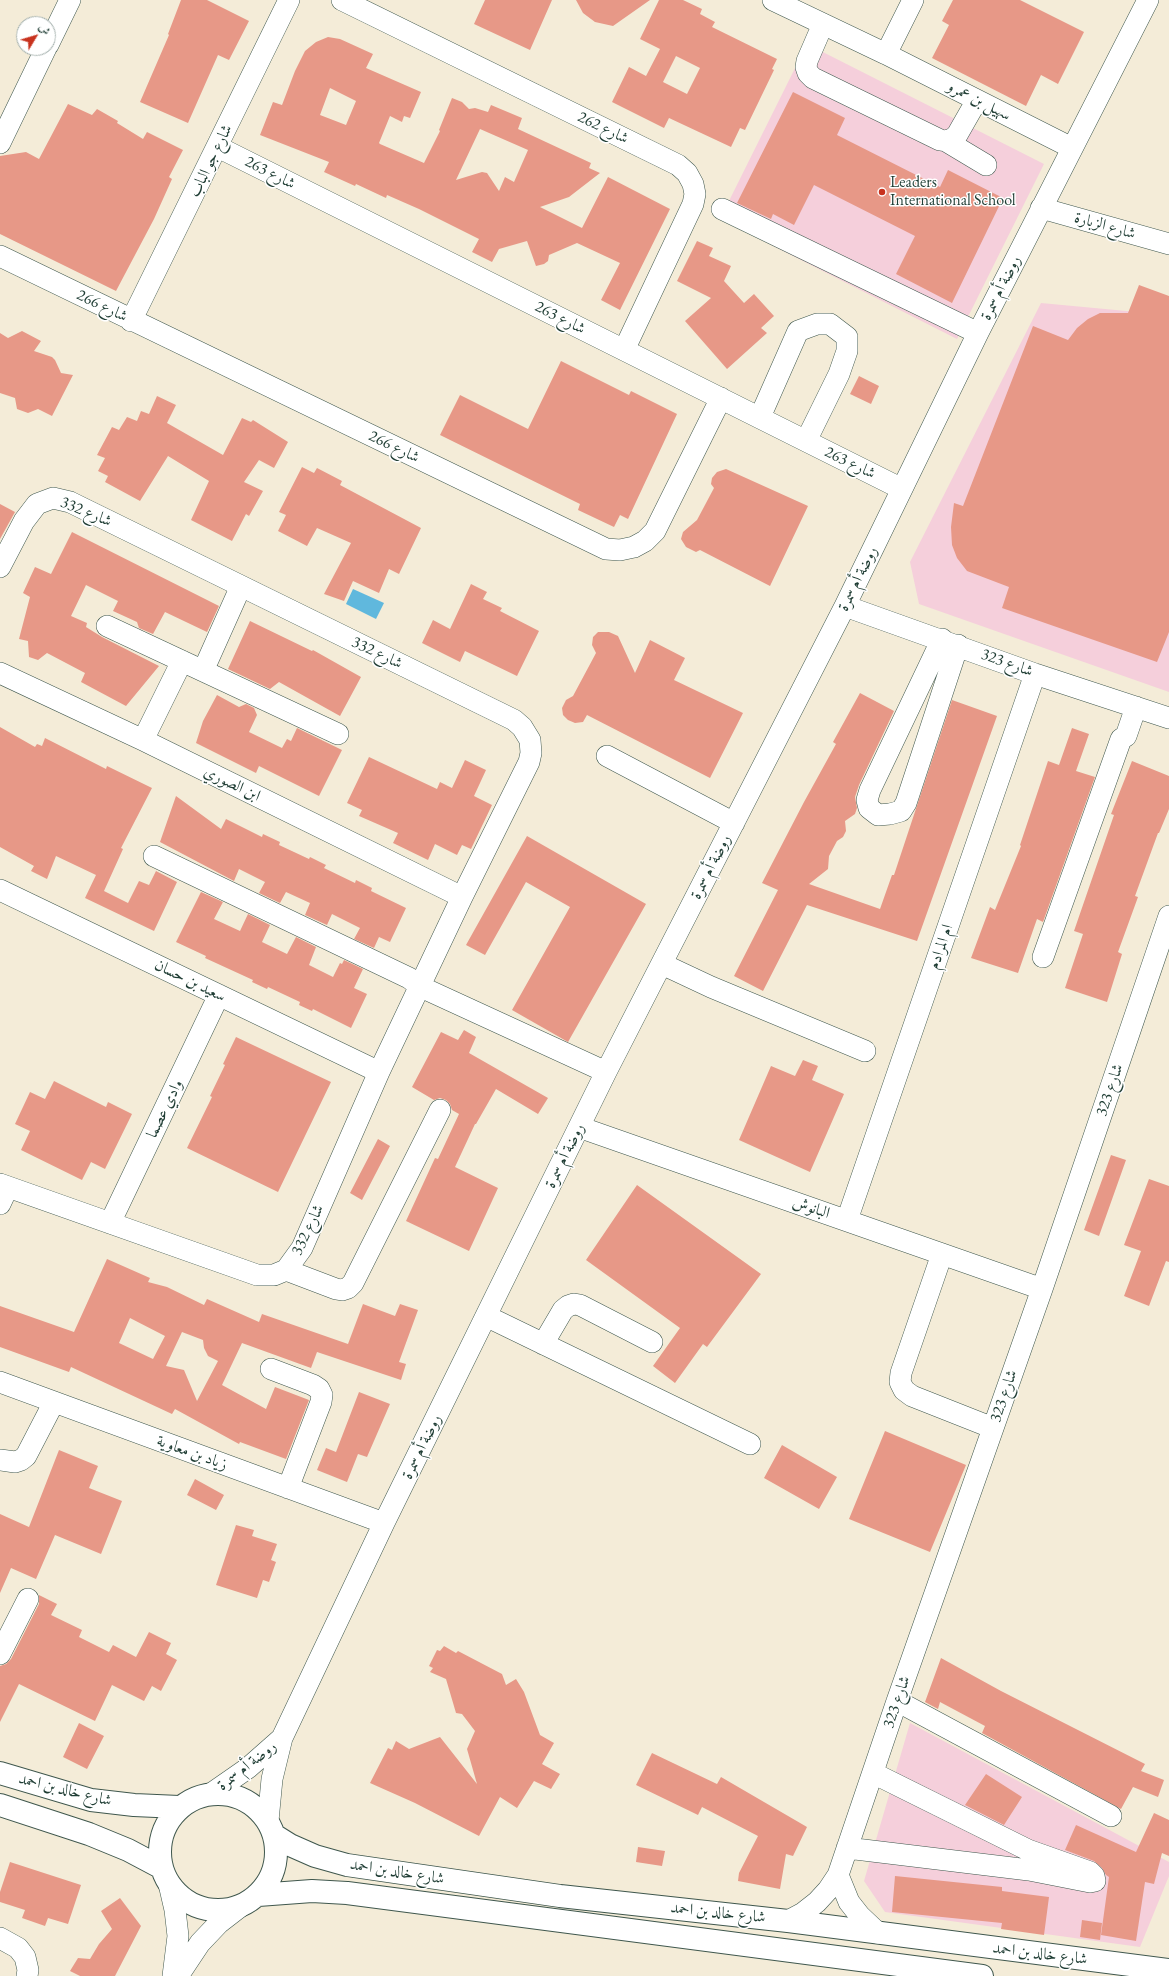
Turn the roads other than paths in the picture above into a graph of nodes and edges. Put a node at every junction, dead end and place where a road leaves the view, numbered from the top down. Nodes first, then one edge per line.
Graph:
1 (70, 0) edge
2 (289, 0) edge
3 (342, 0) edge
4 (773, 0) edge
5 (913, 0) edge
6 (1148, 0) edge
7 (823, 24) junction
8 (56, 29) edge
9 (886, 54) junction
10 (42, 56) edge
11 (978, 100) junction
12 (946, 141) junction
13 (0, 143) edge
14 (218, 147) junction
15 (1072, 148) junction
16 (986, 165) dead end
17 (1041, 208) junction
18 (722, 209) dead end
19 (1169, 244) edge
20 (0, 256) edge
21 (131, 320) junction
22 (978, 333) junction
23 (624, 350) junction
24 (722, 398) junction
25 (760, 417) junction
26 (806, 441) junction
27 (902, 489) junction
28 (0, 566) edge
29 (241, 586) junction
30 (845, 606) junction
31 (107, 626) dead end
32 (950, 642) junction
33 (182, 661) junction
34 (203, 671) junction
35 (0, 673) edge
36 (1035, 674) junction
37 (1131, 706) junction
38 (1169, 718) edge
39 (338, 734) dead end
40 (143, 740) junction
41 (607, 756) dead end
42 (734, 823) junction
43 (154, 856) dead end
44 (0, 890) edge
45 (462, 897) junction
46 (1169, 916) edge
47 (1043, 957) dead end
48 (662, 964) junction
49 (421, 987) junction
50 (219, 995) junction
51 (865, 1051) dead end
52 (379, 1072) junction
53 (606, 1072) junction
54 (440, 1110) dead end
55 (579, 1127) junction
56 (3, 1192) edge
57 (846, 1220) junction
58 (110, 1223) junction
59 (942, 1254) junction
60 (286, 1270) junction
61 (1042, 1289) junction
62 (486, 1316) junction
63 (652, 1342) dead end
64 (543, 1344) junction
65 (271, 1368) dead end
66 (0, 1382) edge
67 (54, 1402) junction
68 (993, 1428) junction
69 (750, 1444) dead end
70 (0, 1460) edge
71 (288, 1488) junction
72 (384, 1523) junction
73 (28, 1599) dead end
74 (0, 1654) edge
75 (897, 1701) junction
76 (282, 1738) junction
77 (0, 1773) edge
78 (873, 1773) junction
79 (212, 1793) junction
80 (0, 1805) edge
81 (179, 1807) junction
82 (1110, 1816) dead end
83 (271, 1828) junction
84 (847, 1848) junction
85 (838, 1875) junction
86 (165, 1876) junction
87 (249, 1900) junction
88 (788, 1921) junction
89 (878, 1933) junction
90 (0, 1938) edge
91 (1169, 1970) edge
92 (27, 1976) edge
93 (173, 1976) edge
94 (178, 1976) edge
95 (982, 1976) edge

1 - 8 street
2 - 14 street, شارع جو الباب
3 - 23 street, شارع 262
4 - 7 street, سهيل بن عمرو
5 - 9 street
6 - 15 street, روضة أم سمرة
7 - 9 street, سهيل بن عمرو
7 - 12 street
9 - 11 street, سهيل بن عمرو
10 - 13 street
11 - 12 street
11 - 15 street, سهيل بن عمرو
12 - 16 street
14 - 21 street, شارع جو الباب
14 - 23 street, شارع 263
15 - 17 street, روضة أم سمرة
17 - 19 street, شارع الزبارة
17 - 22 street, روضة أم سمرة
18 - 22 street
20 - 21 street, شارع 266
21 - 24 street, شارع 266
22 - 27 street, روضة أم سمرة
23 - 24 street, شارع 263
24 - 25 street, شارع 263
25 - 26 street, شارع 263
25 - 26 street
26 - 27 street, شارع 263
27 - 30 street, روضة أم سمرة
28 - 29 street, شارع 332
29 - 34 street
29 - 45 street, شارع 332
30 - 32 street, شارع 323
30 - 42 street, روضة أم سمرة
31 - 33 street
32 - 32 street
32 - 36 street, شارع 323
33 - 34 street
33 - 40 street
34 - 39 street
35 - 40 street, ابن الصوري
36 - 37 street, شارع 323
36 - 57 street, ام المرادم
37 - 38 street, شارع 323
37 - 47 street
40 - 45 street, ابن الصوري
41 - 42 street
42 - 48 street, روضة أم سمرة
43 - 49 street
44 - 50 street, سعيد بن حسان
45 - 49 street, شارع 332
46 - 61 street, شارع 323
48 - 51 street
48 - 53 street, روضة أم سمرة
49 - 52 street, شارع 332
49 - 53 street
50 - 52 street, سعيد بن حسان
50 - 58 street, وادي عصما
52 - 60 street, شارع 332
53 - 55 street, روضة أم سمرة
54 - 60 street
55 - 57 street, البانوش
55 - 62 street, روضة أم سمرة
56 - 58 street, شارع 332
57 - 59 street, البانوش
58 - 60 street, شارع 332
59 - 61 street, البانوش
59 - 68 street
61 - 68 street, شارع 323
62 - 64 street
62 - 72 street, روضة أم سمرة
63 - 64 street
64 - 69 street
65 - 71 street
66 - 67 street, زياد بن معاوية
67 - 70 street
67 - 71 street, زياد بن معاوية
68 - 75 street, شارع 323
71 - 72 street, زياد بن معاوية
72 - 76 street, روضة أم سمرة
73 - 74 street
75 - 78 street, شارع 323
75 - 82 street
76 - 79 street, روضة أم سمرة
76 - 83 street, روضة أم سمرة
77 - 81 main road, شارع خالد بن احمد
78 - 84 street, شارع 323
78 - 84 street
79 - 81 main road
79 - 83 main road
80 - 86 main road, شارع خالد بن احمد
81 - 86 main road
83 - 87 main road
83 - 88 main road, شارع خالد بن احمد
84 - 85 street, شارع 323
85 - 88 street, شارع 323
85 - 89 street
86 - 87 main road
86 - 93 street
87 - 94 street
87 - 95 main road, شارع خالد بن احمد
88 - 89 main road, شارع خالد بن احمد
89 - 91 main road, شارع خالد بن احمد
90 - 92 street

